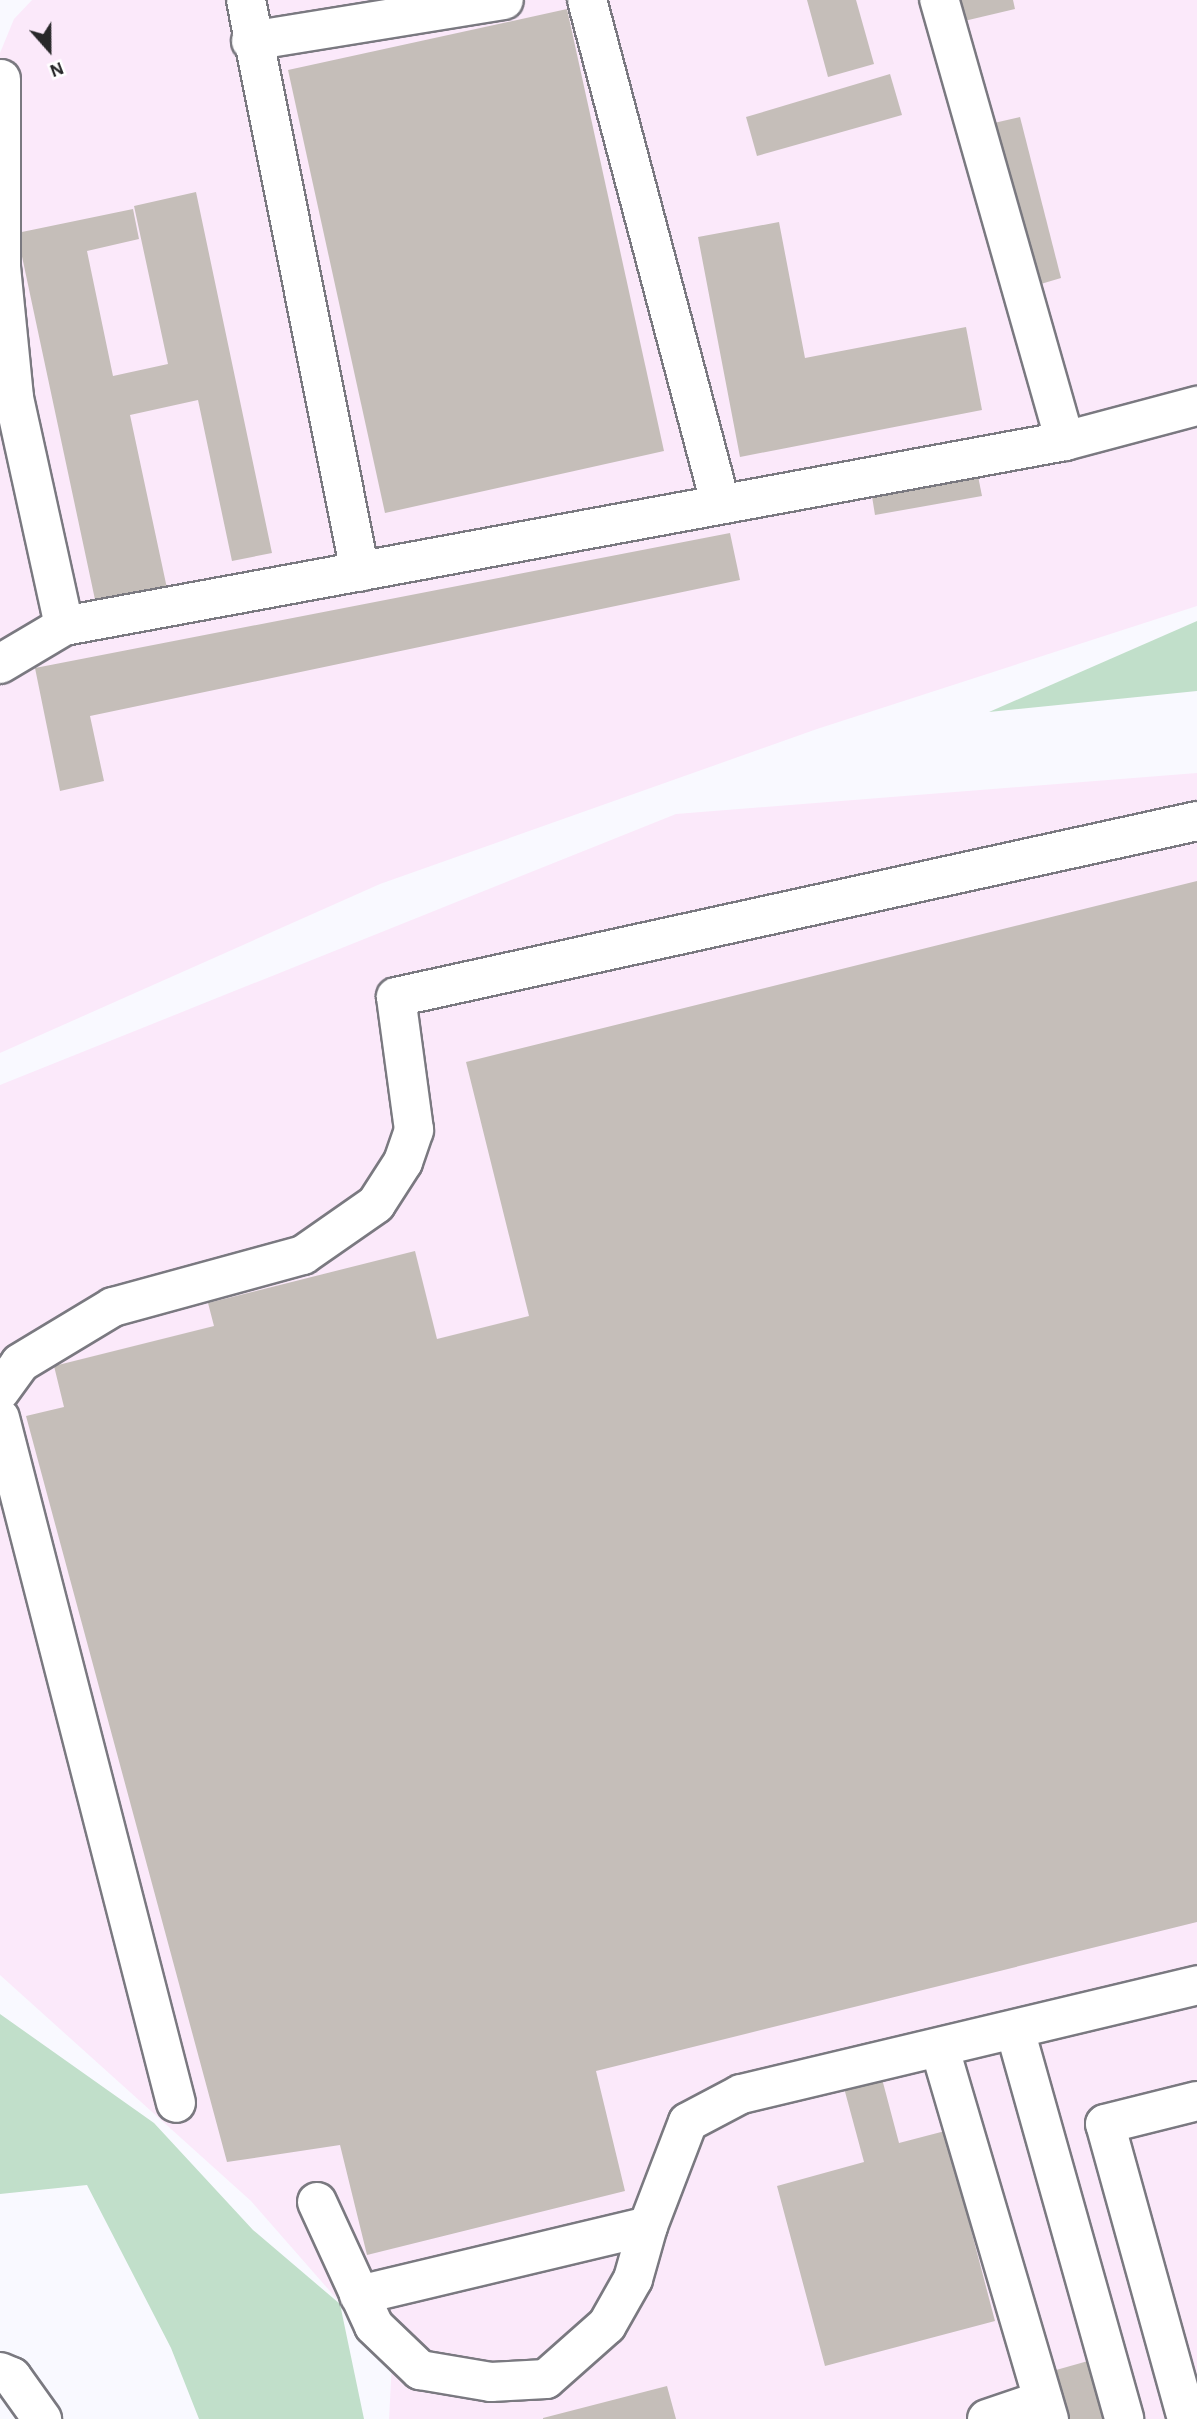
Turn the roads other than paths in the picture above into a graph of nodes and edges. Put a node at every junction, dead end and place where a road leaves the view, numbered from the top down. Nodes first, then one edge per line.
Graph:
1 (246, 0) edge
2 (504, 0) edge
3 (587, 0) edge
4 (939, 0) edge
5 (251, 41) junction
6 (1, 79) edge
7 (1197, 406) edge
8 (1065, 441) junction
9 (720, 502) junction
10 (360, 572) junction
11 (64, 626) junction
12 (0, 664) edge
13 (1197, 821) edge
14 (0, 1391) edge
15 (0, 1418) edge
16 (1197, 1985) edge
17 (1016, 2030) junction
18 (940, 2049) junction
19 (1197, 2101) edge
20 (176, 2104) dead end
21 (317, 2202) dead end
22 (648, 2226) junction
23 (359, 2295) junction
24 (0, 2372) edge
25 (1187, 2374) edge
26 (1046, 2409) edge
27 (42, 2419) edge
28 (987, 2419) edge
29 (1124, 2419) edge
30 (1187, 2419) edge

1 - 5 lane
2 - 5 lane
3 - 9 lane
4 - 8 lane
5 - 10 lane
6 - 11 lane
7 - 8 lane
8 - 9 lane
9 - 10 lane
10 - 11 lane
11 - 12 lane
13 - 14 lane
15 - 20 lane
16 - 17 lane
17 - 18 lane
17 - 29 lane
18 - 22 lane
18 - 26 lane
19 - 25 lane
21 - 23 lane
22 - 23 lane
22 - 23 lane
24 - 27 lane
25 - 30 lane
26 - 28 lane

